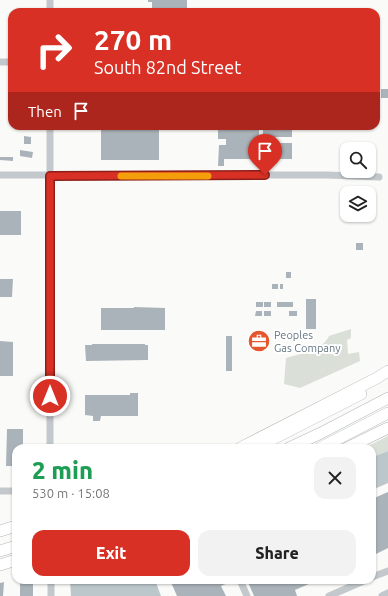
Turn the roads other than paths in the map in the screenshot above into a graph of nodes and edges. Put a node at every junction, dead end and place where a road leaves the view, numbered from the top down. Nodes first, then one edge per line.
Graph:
1 (50, 130) edge
2 (0, 176) edge
3 (50, 176) junction
4 (379, 177) dead end
5 (388, 371) edge
6 (388, 379) edge
7 (388, 398) edge
8 (388, 413) edge
9 (388, 428) edge
10 (50, 444) edge
11 (248, 444) edge
12 (262, 444) edge
13 (298, 444) edge
14 (328, 444) edge
15 (355, 444) edge
16 (0, 491) edge
17 (12, 491) edge
18 (12, 527) edge
19 (0, 531) edge
20 (12, 547) edge
21 (0, 551) edge
22 (12, 561) edge
23 (0, 565) edge
24 (388, 571) edge
25 (376, 576) edge
26 (50, 584) edge
27 (242, 584) edge
28 (357, 584) edge
29 (388, 593) edge
30 (51, 596) edge
31 (247, 596) edge
32 (329, 596) edge
33 (382, 596) edge

1 - 3 street
2 - 3 street
3 - 4 street
3 - 10 street
5 - 11 highway
6 - 12 highway
7 - 13 highway
8 - 14 highway
9 - 15 highway
16 - 17 street
18 - 19 highway
20 - 21 highway
22 - 23 highway
24 - 25 street
26 - 30 street
27 - 31 street
28 - 32 street
29 - 33 street

